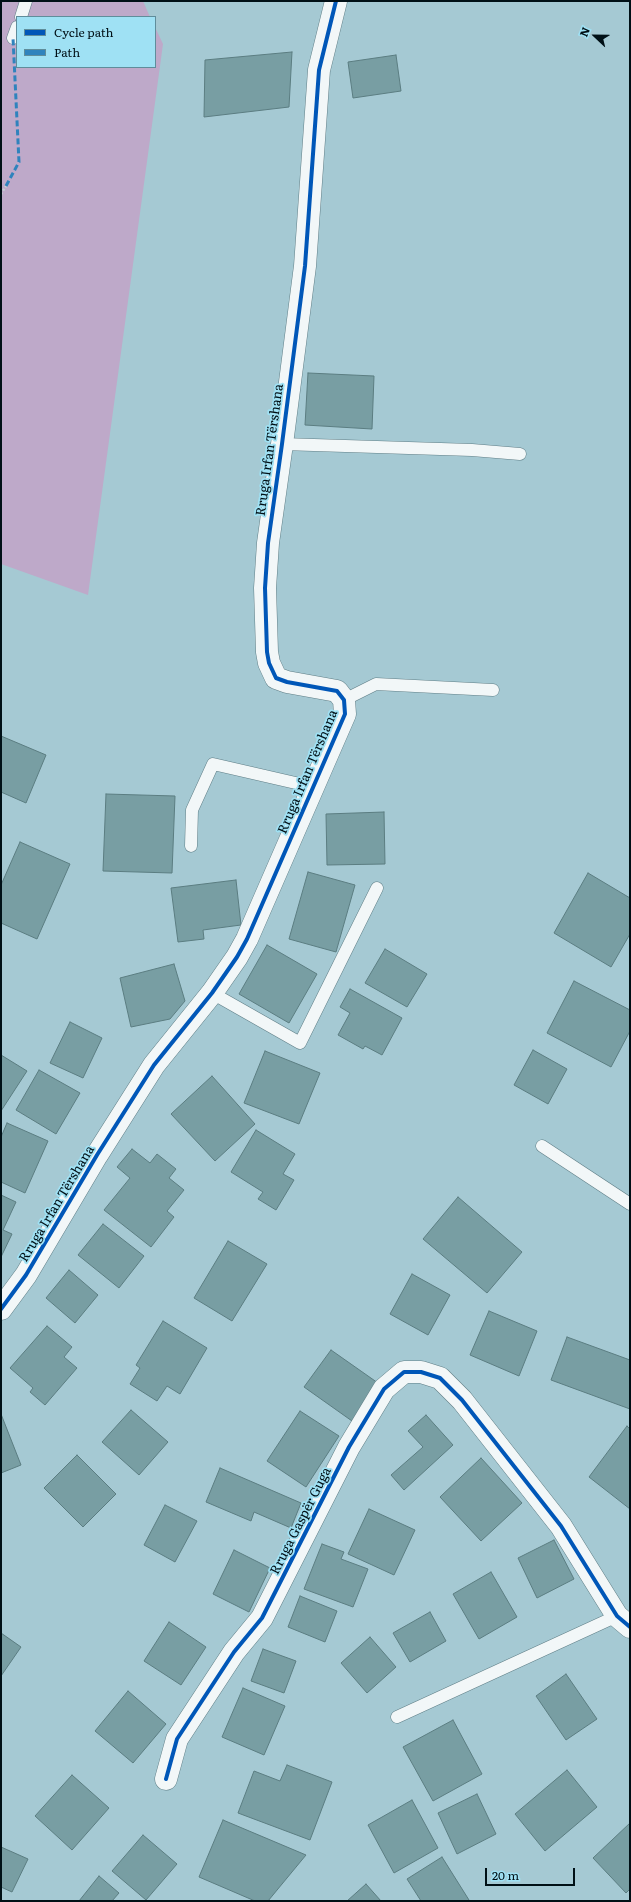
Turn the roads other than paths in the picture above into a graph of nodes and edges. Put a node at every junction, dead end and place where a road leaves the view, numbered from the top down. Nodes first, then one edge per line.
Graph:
1 (26, 1) edge
2 (336, 1) edge
3 (21, 16) edge
4 (282, 444) junction
5 (520, 454) dead end
6 (493, 690) dead end
7 (344, 700) junction
8 (313, 787) junction
9 (191, 846) dead end
10 (377, 888) dead end
11 (212, 992) junction
12 (542, 1146) dead end
13 (630, 1204) edge
14 (1, 1309) edge
15 (624, 1621) edge
16 (397, 1717) dead end
17 (166, 1779) dead end

1 - 3 lane
2 - 4 street, Rruga Irfan Tërshana
4 - 5 lane
4 - 7 street, Rruga Irfan Tërshana
6 - 7 lane
7 - 8 street, Rruga Irfan Tërshana
8 - 9 lane
8 - 11 street, Rruga Irfan Tërshana
10 - 11 lane
11 - 14 street, Rruga Irfan Tërshana
12 - 13 lane
15 - 16 lane
15 - 17 street, Rruga Gaspër Guga

